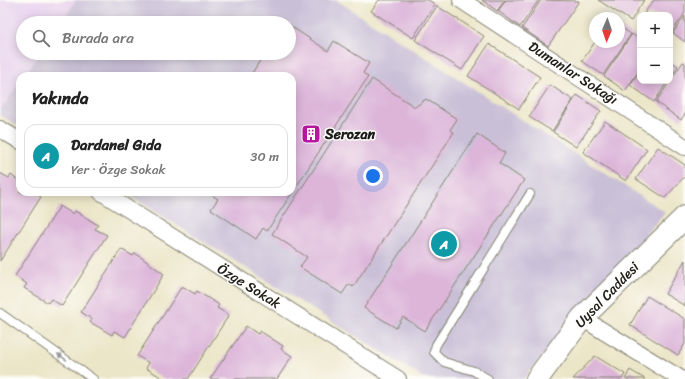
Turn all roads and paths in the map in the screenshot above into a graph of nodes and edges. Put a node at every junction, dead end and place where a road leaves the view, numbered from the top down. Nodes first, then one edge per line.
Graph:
1 (461, 0) edge
2 (0, 129) edge
3 (16, 139) edge
4 (685, 147) edge
5 (530, 194) dead end
6 (106, 196) edge
7 (682, 224) edge
8 (0, 313) edge
9 (582, 318) junction
10 (94, 379) edge
11 (398, 379) edge
12 (488, 379) edge
13 (537, 379) edge
14 (681, 379) edge

1 - 4 street, Dumanlar Sokağı
2 - 3 street
5 - 12 lane
6 - 11 street, Özge Sokak
7 - 9 street, Uysal Caddesi
10 -> 8 lane
9 - 13 street, Uysal Caddesi
9 - 14 street

